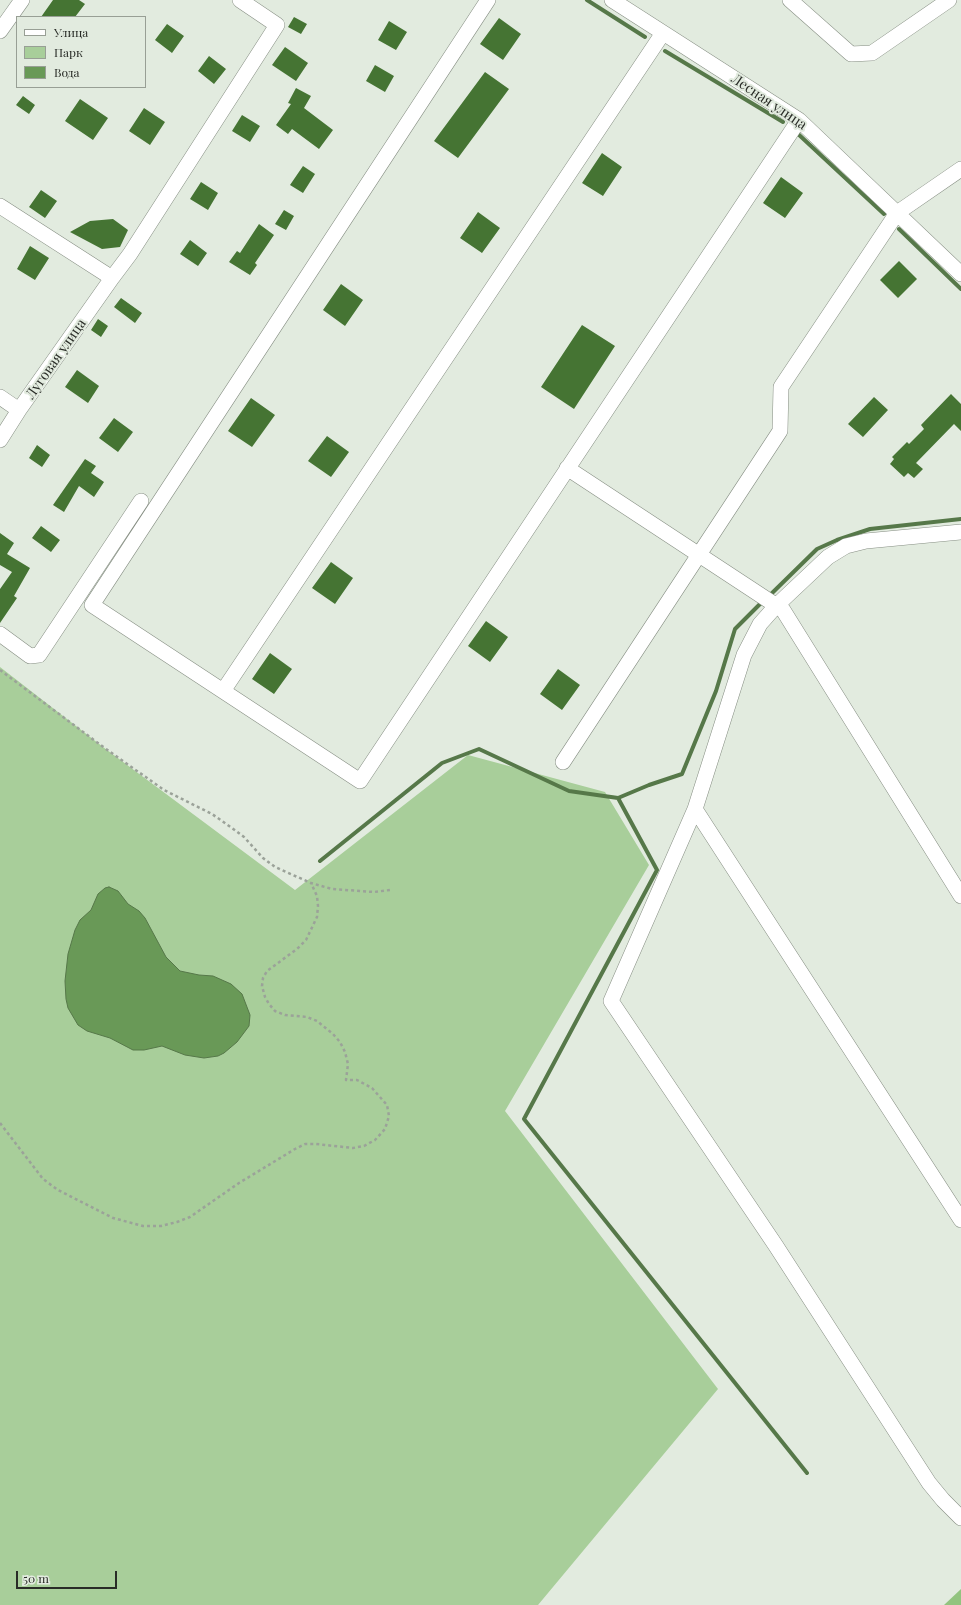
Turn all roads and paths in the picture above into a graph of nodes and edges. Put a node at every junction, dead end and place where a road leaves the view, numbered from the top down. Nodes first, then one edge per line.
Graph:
1 (22, 0) edge
2 (240, 0) edge
3 (488, 0) edge
4 (612, 0) edge
5 (790, 0) edge
6 (949, 0) edge
7 (939, 4) edge
8 (0, 31) edge
9 (663, 33) junction
10 (799, 120) junction
11 (961, 169) edge
12 (0, 206) edge
13 (897, 213) junction
14 (961, 274) edge
15 (112, 278) junction
16 (0, 397) edge
17 (19, 410) junction
18 (0, 440) edge
19 (568, 468) junction
20 (141, 501) dead end
21 (961, 532) edge
22 (700, 555) junction
23 (776, 606) junction
24 (0, 634) edge
25 (0, 670) edge
26 (224, 692) junction
27 (563, 762) dead end
28 (695, 810) junction
29 (311, 883) junction
30 (390, 890) dead end
31 (961, 896) edge
32 (0, 1123) edge
33 (961, 1220) edge
34 (961, 1518) edge

1 - 8 street
2 - 15 street, Луговая улица
3 - 26 street
4 - 9 street, Лесная улица
5 - 7 street
6 - 7 street
9 - 10 street, Лесная улица
9 - 26 street
10 - 13 street, Лесная улица
10 - 19 street
11 - 13 street
12 - 15 street
13 - 14 street, Лесная улица
13 - 22 street
15 - 17 street, Луговая улица
16 - 17 street
17 - 18 street, Луговая улица
19 - 22 street
19 - 26 street
20 - 24 street
21 - 23 street
22 - 23 street
22 - 27 street
23 - 28 street
23 - 31 street
25 - 29 path
28 - 33 street
28 - 34 street
29 - 30 path
29 - 32 path

